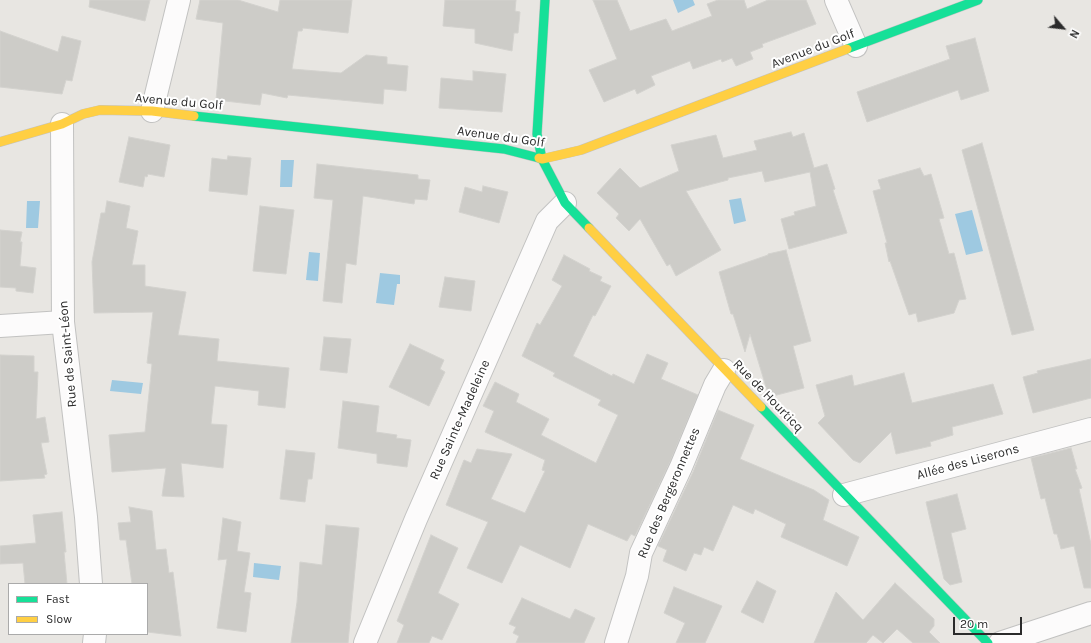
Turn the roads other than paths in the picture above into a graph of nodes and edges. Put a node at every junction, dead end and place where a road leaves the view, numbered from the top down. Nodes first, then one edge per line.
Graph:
1 (179, 0) edge
2 (546, 0) edge
3 (836, 0) edge
4 (978, 0) edge
5 (856, 46) junction
6 (152, 110) junction
7 (62, 124) junction
8 (0, 142) edge
9 (542, 159) junction
10 (565, 202) junction
11 (63, 322) junction
12 (0, 326) edge
13 (724, 370) junction
14 (1091, 429) edge
15 (844, 495) junction
16 (91, 583) edge
17 (1091, 613) edge
18 (365, 643) edge
19 (616, 643) edge
20 (988, 643) edge
21 (1000, 643) edge

1 - 6 street
2 - 9 street
3 - 5 street
4 - 5 street, Avenue du Golf
5 - 9 street, Avenue du Golf
6 - 7 street, Avenue du Golf
6 - 9 street, Avenue du Golf
7 - 8 street, Avenue du Golf
7 - 11 street, Rue de Saint-Léon
9 - 10 street, Rue de Hourticq
10 - 13 street, Rue de Hourticq
10 - 18 street, Rue Sainte-Madeleine
11 - 12 street
11 - 16 street, Rue de Saint-Léon
13 - 15 street, Rue de Hourticq
13 - 19 street, Rue des Bergeronnettes
14 - 15 street, Allée des Liserons
15 - 20 street, Rue de Hourticq
17 - 21 street

